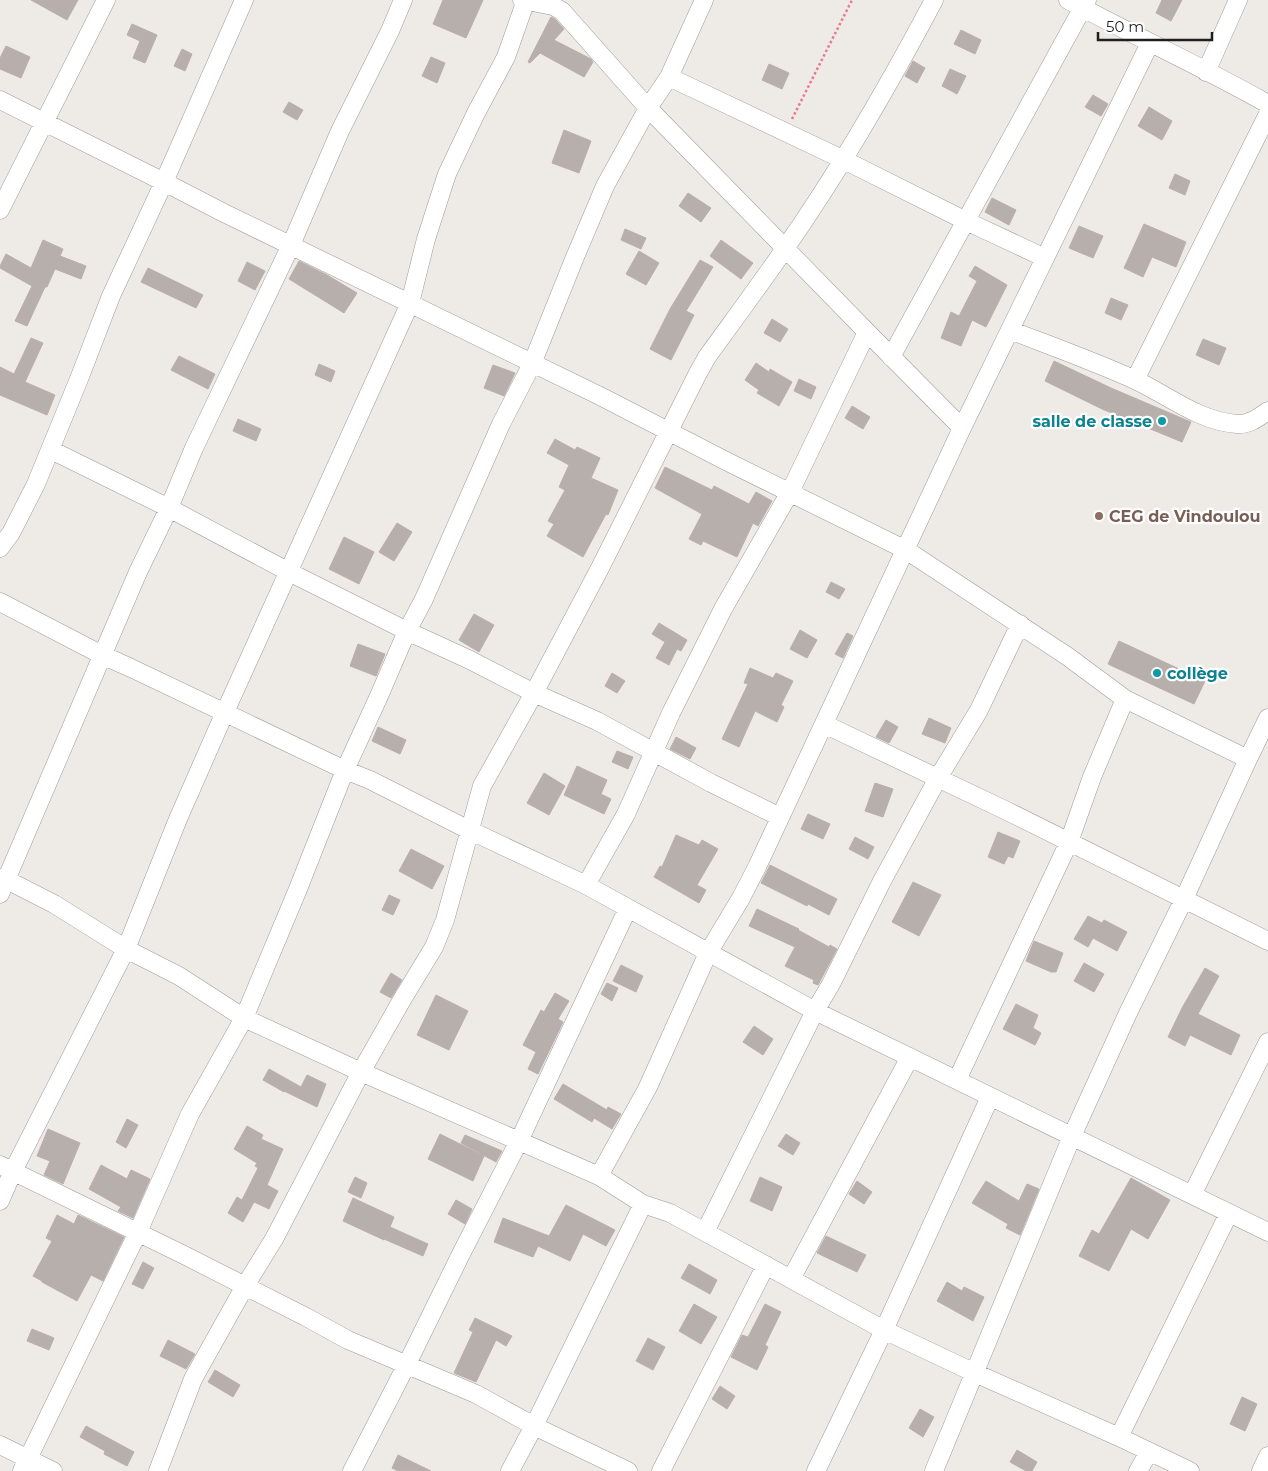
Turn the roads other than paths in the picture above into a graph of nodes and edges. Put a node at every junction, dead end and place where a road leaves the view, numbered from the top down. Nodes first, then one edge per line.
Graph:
1 (106, 0) edge
2 (244, 0) edge
3 (403, 0) edge
4 (522, 0) edge
5 (526, 0) edge
6 (704, 0) edge
7 (934, 0) edge
8 (1238, 0) edge
9 (1080, 3) edge
10 (1150, 43) junction
11 (1206, 72) junction
12 (669, 77) junction
13 (0, 100) edge
14 (1268, 104) edge
15 (648, 108) junction
16 (1268, 114) edge
17 (43, 122) junction
18 (842, 159) junction
19 (164, 182) junction
20 (0, 210) edge
21 (966, 221) junction
22 (291, 245) junction
23 (785, 248) junction
24 (1045, 258) junction
25 (410, 303) junction
26 (1010, 330) junction
27 (867, 332) junction
28 (892, 357) junction
29 (532, 364) junction
30 (1135, 380) junction
31 (1268, 411) edge
32 (962, 428) junction
33 (670, 432) junction
34 (51, 450) junction
35 (790, 492) junction
36 (169, 508) junction
37 (0, 548) edge
38 (906, 550) junction
39 (289, 572) junction
40 (0, 602) edge
41 (1020, 624) junction
42 (407, 631) junction
43 (102, 655) junction
44 (534, 693) junction
45 (1125, 699) junction
46 (225, 712) junction
47 (1268, 718) edge
48 (824, 724) junction
49 (653, 751) junction
50 (1248, 759) junction
51 (344, 770) junction
52 (938, 778) junction
53 (780, 817) junction
54 (469, 830) junction
55 (1068, 842) junction
56 (2, 884) edge
57 (586, 885) junction
58 (1184, 899) junction
59 (628, 908) junction
60 (1268, 941) edge
61 (126, 949) junction
62 (708, 953) junction
63 (815, 1011) junction
64 (244, 1018) junction
65 (1268, 1042) edge
66 (910, 1057) junction
67 (361, 1072) junction
68 (957, 1080) junction
69 (990, 1097) junction
70 (1072, 1136) junction
71 (519, 1141) junction
72 (6, 1168) edge
73 (599, 1176) junction
74 (1192, 1195) junction
75 (0, 1201) edge
76 (643, 1204) junction
77 (1230, 1213) junction
78 (138, 1232) junction
79 (705, 1232) junction
80 (1268, 1232) edge
81 (766, 1265) junction
82 (791, 1279) junction
83 (245, 1286) junction
84 (884, 1330) junction
85 (407, 1364) junction
86 (975, 1373) junction
87 (534, 1426) junction
88 (1119, 1437) junction
89 (0, 1445) edge
90 (1148, 1452) junction
91 (1268, 1456) edge
92 (25, 1465) edge
93 (53, 1471) edge
94 (158, 1471) edge
95 (352, 1471) edge
96 (510, 1471) edge
97 (628, 1471) edge
98 (661, 1471) edge
99 (816, 1471) edge
100 (934, 1471) edge
101 (1138, 1471) edge
102 (1190, 1471) edge
103 (1261, 1471) edge

1 - 17 street
2 - 19 street
3 - 22 street
4 - 5 street
5 - 15 street
5 - 25 street
6 - 12 street
7 - 18 street
8 - 11 street
9 - 10 street
9 - 21 street
10 - 11 street
10 - 24 street
11 - 14 street
12 - 15 street
12 - 18 street
13 - 17 street
15 - 23 street
15 - 29 street
16 - 30 street
17 - 19 street
17 - 20 street
18 - 21 street
18 - 23 street
19 - 22 street
19 - 34 street
21 - 24 street
21 - 28 street
22 - 25 street
22 - 36 street
23 - 27 street
23 - 33 street
24 - 26 street
25 - 29 street
25 - 39 street
26 - 30 street
26 - 32 street
27 - 28 street
27 - 35 street
28 - 32 street
29 - 33 street
29 - 42 street
30 - 31 street
32 - 38 street
33 - 35 street
33 - 44 street
34 - 36 street
34 - 37 street
35 - 38 street
35 - 49 street
36 - 39 street
36 - 43 street
38 - 41 street
38 - 48 street
39 - 42 street
39 - 46 street
40 - 43 street
41 - 45 street
41 - 52 street
42 - 44 street
42 - 51 street
43 - 46 street
43 - 56 street
44 - 49 street
44 - 54 street
45 - 50 street
45 - 55 street
46 - 51 street
46 - 61 street
47 - 50 street
48 - 52 street
48 - 53 street
49 - 53 street
49 - 57 street
50 - 58 street
51 - 54 street
51 - 64 street
52 - 55 street
52 - 63 street
53 - 62 street
54 - 57 street
54 - 67 street
55 - 58 street
55 - 68 street
56 - 61 street
57 - 59 street
58 - 60 street
58 - 70 street
59 - 62 street
59 - 71 street
61 - 64 street
61 - 72 street
62 - 63 street
62 - 73 street
63 - 66 street
63 - 79 street
64 - 67 street
64 - 78 street
65 - 74 street
66 - 68 street
66 - 82 street
67 - 71 street
67 - 83 street
68 - 69 street
69 - 70 street
69 - 84 street
70 - 74 street
70 - 86 street
71 - 73 street
71 - 85 street
72 - 75 street
72 - 78 street
73 - 76 street
74 - 77 street
76 - 79 street
76 - 87 street
77 - 80 street
77 - 88 street
78 - 83 street
78 - 92 street
79 - 81 street
81 - 82 street
81 - 98 street
82 - 84 street
83 - 85 street
83 - 94 street
84 - 86 street
84 - 99 street
85 - 87 street
85 - 95 street
86 - 88 street
86 - 100 street
87 - 96 street
87 - 97 street
88 - 90 street
89 - 92 street
90 - 101 street
90 - 102 street
91 - 103 street
92 - 93 street

